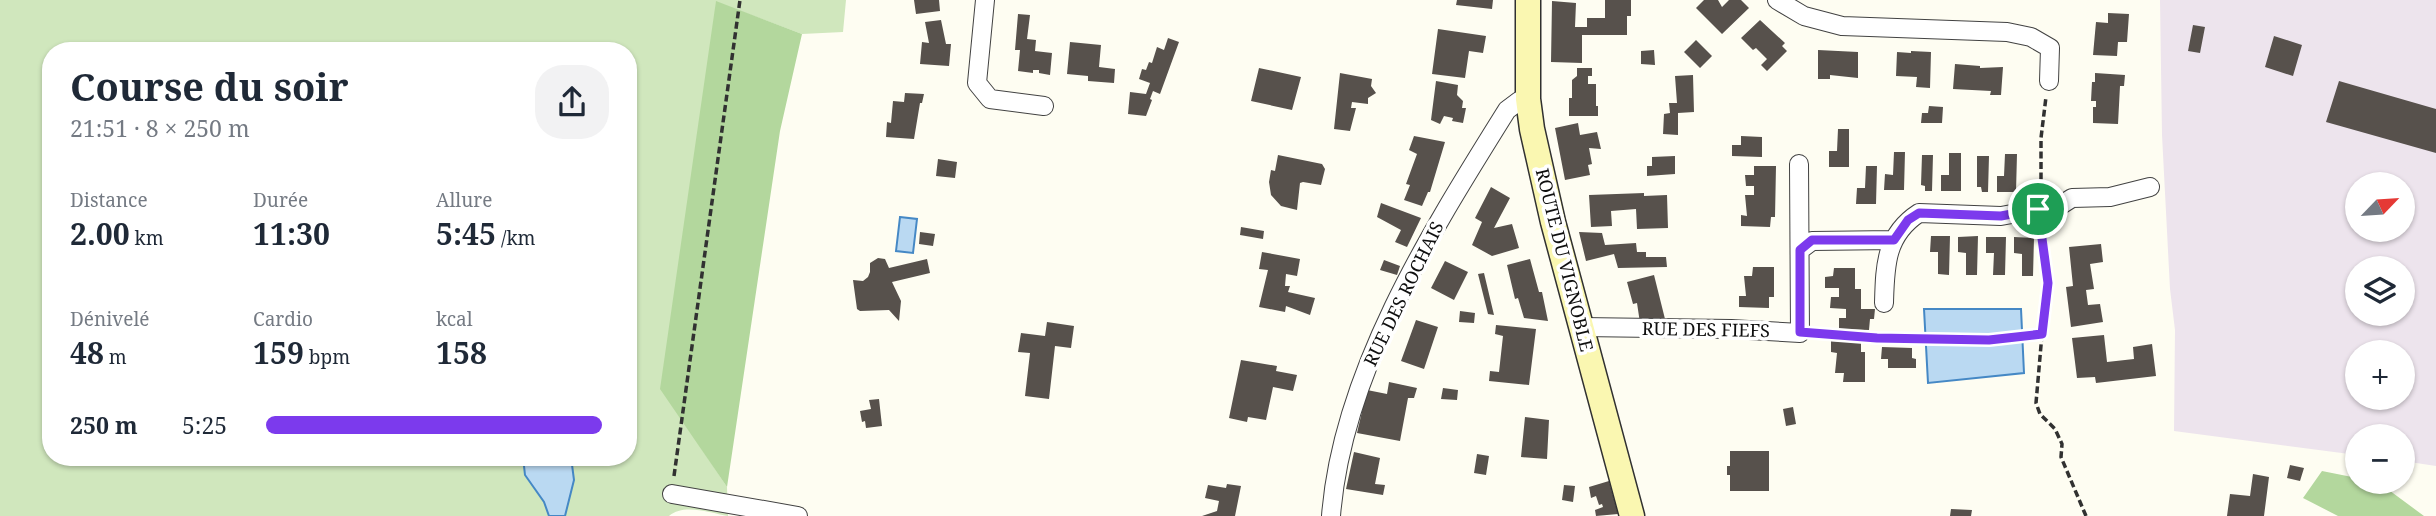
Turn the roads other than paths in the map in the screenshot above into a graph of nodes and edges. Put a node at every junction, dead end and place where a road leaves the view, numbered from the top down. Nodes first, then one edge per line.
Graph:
1 (985, 0) edge
2 (1528, 0) edge
3 (1777, 0) edge
4 (2049, 81) road end
5 (1528, 99) junction
6 (1044, 106) dead end
7 (1799, 164) dead end
8 (2150, 187) dead end
9 (1894, 240) junction
10 (1800, 250) junction
11 (1884, 303) dead end
12 (1581, 327) junction
13 (672, 494) road end
14 (798, 516) edge
15 (1331, 516) edge
16 (1632, 516) edge

1 - 6 street
2 - 5 street, ROUTE DU VIGNOBLE
3 - 4 street
5 - 12 street, ROUTE DU VIGNOBLE
5 - 15 street, RUE DES ROCHAIS
7 - 10 street
8 - 9 street
9 - 10 street
9 - 11 street
10 - 12 street, RUE DES FIEFS
12 - 16 street, ROUTE DU VIGNOBLE
13 - 14 street

